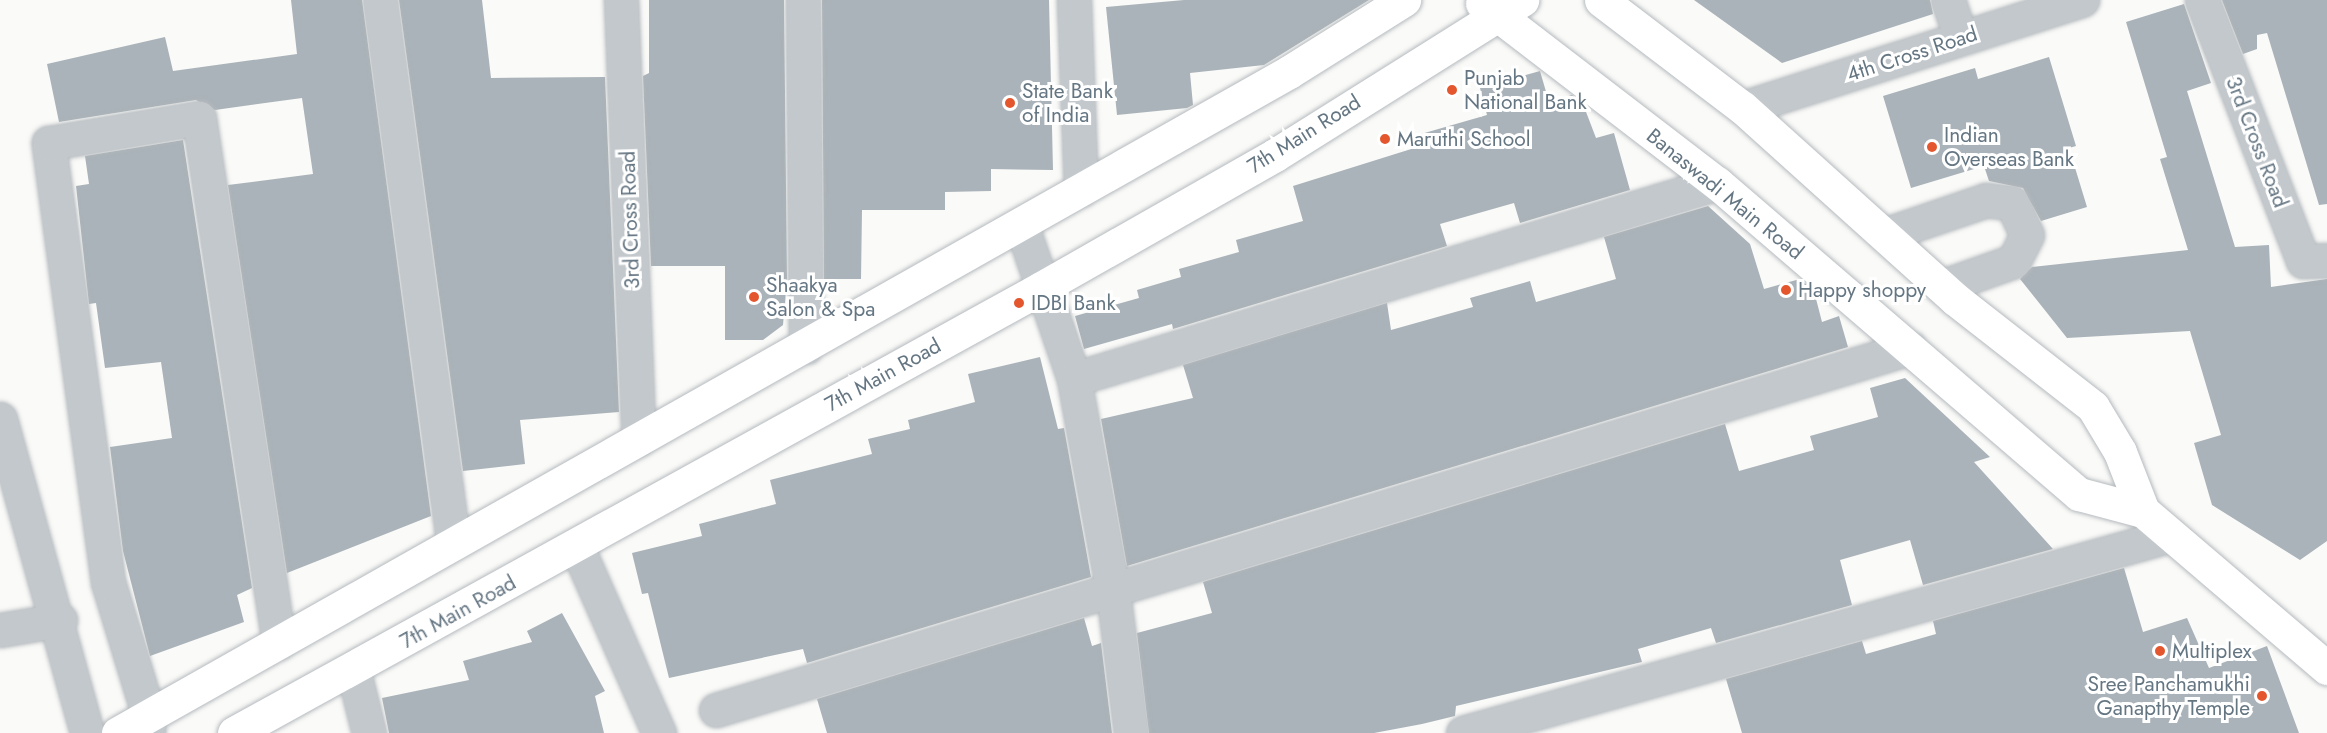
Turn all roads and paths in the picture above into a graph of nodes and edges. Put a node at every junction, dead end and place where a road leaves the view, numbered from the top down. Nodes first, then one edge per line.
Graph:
1 (380, 0) edge
2 (621, 0) edge
3 (802, 0) edge
4 (1074, 0) edge
5 (1404, 0) edge
6 (1601, 0) edge
7 (1948, 0) edge
8 (2082, 0) edge
9 (2202, 0) edge
10 (1499, 5) edge
11 (1961, 38) junction
12 (1743, 108) junction
13 (1717, 183) junction
14 (1081, 190) junction
15 (1021, 224) junction
16 (1884, 235) junction
17 (2327, 260) edge
18 (1941, 287) junction
19 (1041, 288) junction
20 (806, 347) junction
21 (1910, 348) junction
22 (1074, 379) junction
23 (0, 419) edge
24 (639, 440) junction
25 (2143, 511) junction
26 (2171, 535) junction
27 (453, 540) junction
28 (576, 545) junction
29 (1113, 591) junction
30 (60, 620) junction
31 (0, 630) edge
32 (279, 643) junction
33 (2327, 668) edge
34 (353, 669) junction
35 (716, 710) dead end
36 (148, 724) edge
37 (87, 733) edge
38 (118, 733) edge
39 (234, 733) edge
40 (369, 733) edge
41 (659, 733) edge
42 (1131, 733) edge
43 (1463, 733) edge

1 - 27 street
2 - 24 street, 3rd Cross Road
3 - 20 street
4 - 14 street
5 - 14 main road
6 - 12 main road, Banaswadi Main Road
7 - 11 street
8 - 11 street, 4th Cross Road
9 - 17 street, 3rd Cross Road
10 - 13 main road, Banaswadi Main Road
10 - 19 main road, 7th Main Road
11 - 12 street, 4th Cross Road
12 - 16 main road, Banaswadi Main Road
13 - 21 main road, Banaswadi Main Road
13 - 22 street
14 - 15 main road
15 - 19 street
15 - 20 main road
16 - 18 main road, Banaswadi Main Road
16 - 18 street
18 - 25 main road, Banaswadi Main Road
19 - 22 street
19 - 28 main road, 7th Main Road
20 - 24 main road
21 - 25 main road, Banaswadi Main Road
21 - 29 street
22 - 29 street
23 - 30 street
24 - 27 main road
25 - 26 main road, Banaswadi Main Road
26 - 33 main road, Banaswadi Main Road
26 - 43 street
27 - 32 main road
28 - 34 main road, 7th Main Road
28 - 41 street
29 - 35 street
29 - 42 street
30 - 31 street
30 - 37 street
32 - 36 main road
32 - 36 street
34 - 39 main road, 7th Main Road
34 - 40 street
36 - 38 main road

